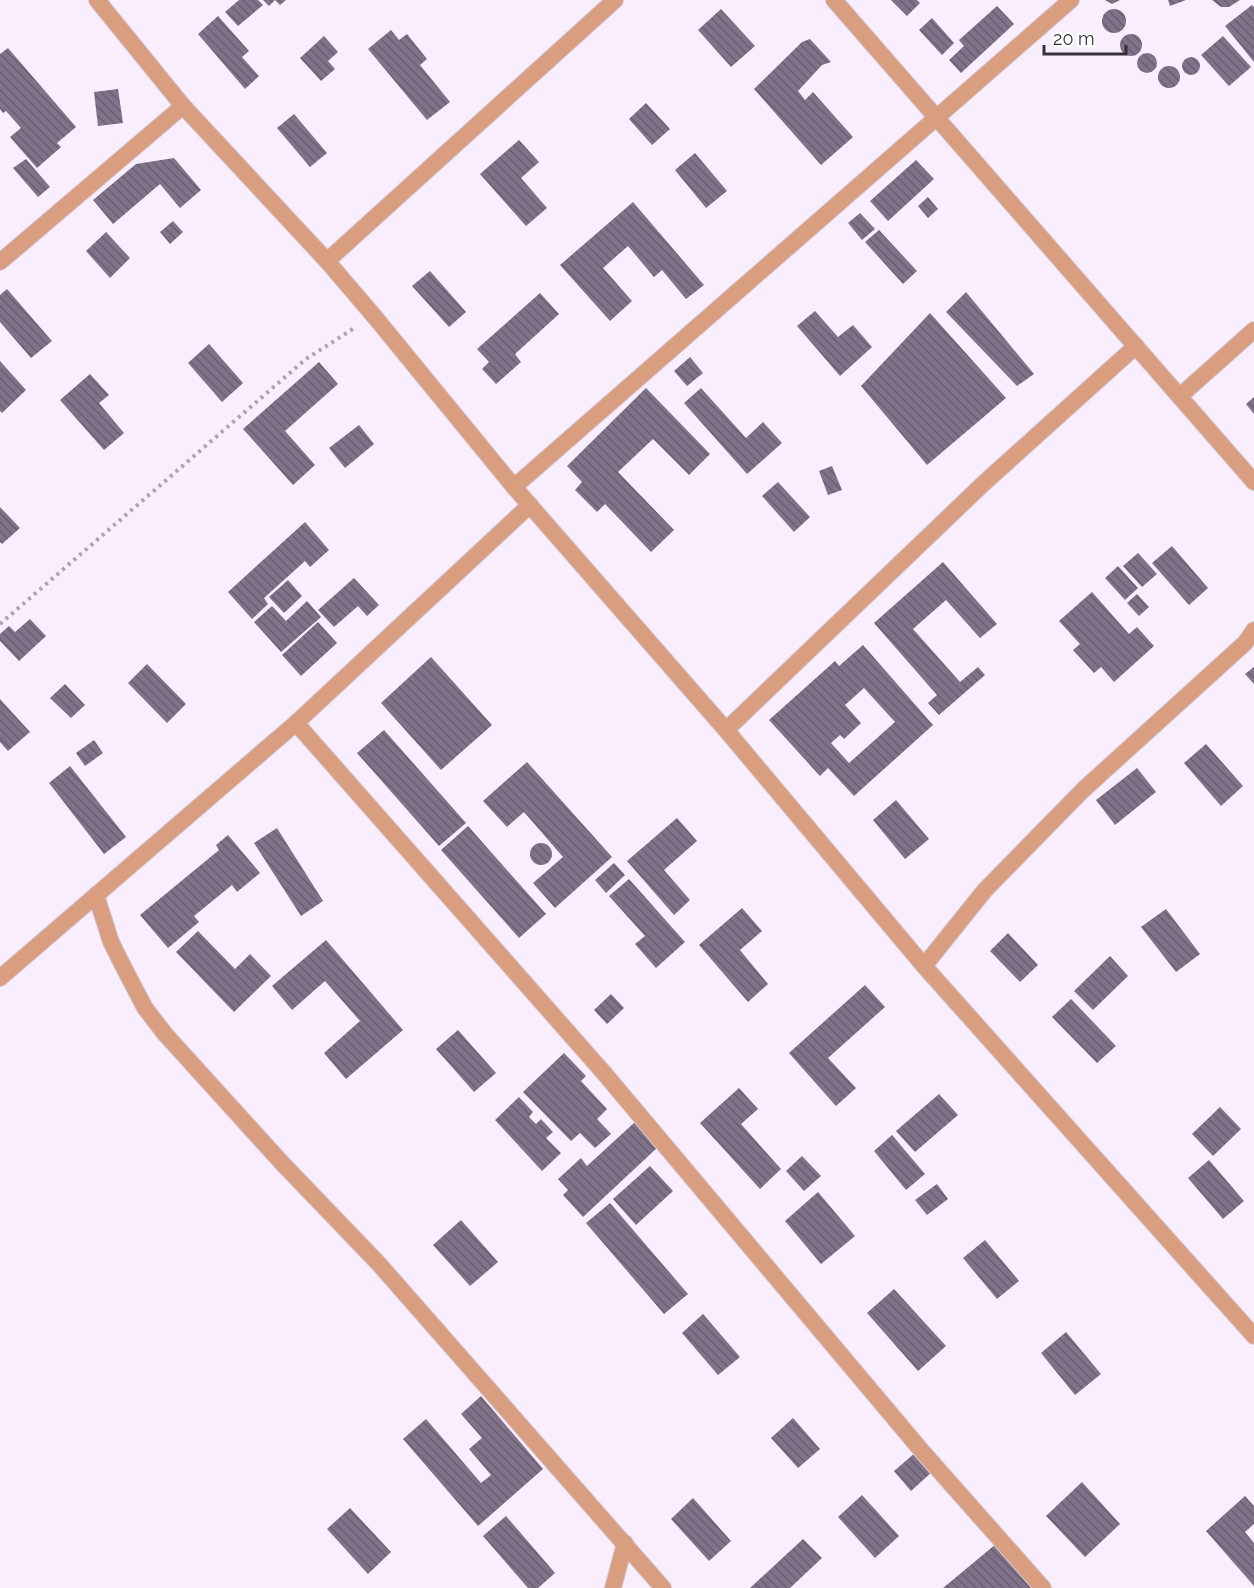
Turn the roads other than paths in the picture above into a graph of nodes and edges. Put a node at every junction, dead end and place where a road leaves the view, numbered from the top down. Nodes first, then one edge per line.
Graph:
1 (97, 0) edge
2 (615, 0) edge
3 (834, 0) edge
4 (1071, 0) edge
5 (183, 106) junction
6 (936, 118) junction
7 (327, 261) junction
8 (0, 262) edge
9 (1254, 330) edge
10 (1136, 346) junction
11 (1180, 396) junction
12 (1254, 482) edge
13 (514, 487) junction
14 (530, 505) junction
15 (1254, 630) edge
16 (296, 723) junction
17 (726, 730) junction
18 (96, 895) junction
19 (924, 966) junction
20 (0, 978) edge
21 (1254, 1336) edge
22 (625, 1543) junction
23 (613, 1588) edge
24 (663, 1588) edge
25 (1044, 1588) edge

1 - 5 street
2 - 7 street
3 - 6 street
4 - 6 street
5 - 7 street
5 - 8 street
6 - 10 street
6 - 13 street
7 - 13 street
9 - 11 street
10 - 11 street
10 - 17 street
11 - 12 street
13 - 14 street
14 - 16 street
14 - 17 street
15 - 19 street
16 - 18 street
16 - 25 street
17 - 19 street
18 - 20 street
18 - 22 street
19 - 21 street
22 - 23 street
22 - 24 street

